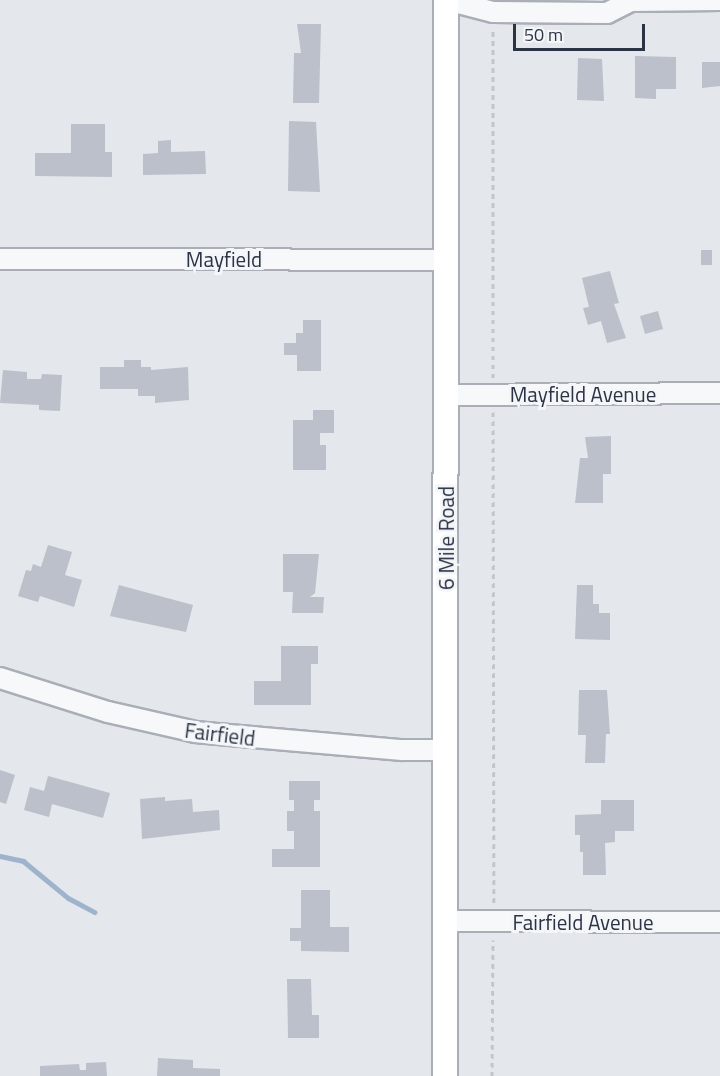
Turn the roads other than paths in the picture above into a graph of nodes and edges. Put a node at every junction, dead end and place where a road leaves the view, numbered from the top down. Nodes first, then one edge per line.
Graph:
1 (446, 0) edge
2 (720, 0) edge
3 (629, 1) edge
4 (0, 259) edge
5 (448, 260) junction
6 (720, 393) edge
7 (447, 395) junction
8 (0, 678) edge
9 (447, 750) junction
10 (445, 921) junction
11 (720, 922) edge
12 (445, 1076) edge

1 - 3 street
1 - 5 main road, 6 Mile Road
2 - 3 street
4 - 5 street, Mayfield
5 - 7 main road, 6 Mile Road
6 - 7 street, Mayfield Avenue
7 - 9 main road, 6 Mile Road
8 - 9 street, Fairfield
9 - 10 main road, 6 Mile Road
10 - 11 street, Fairfield Avenue
10 - 12 main road, 6 Mile Road

